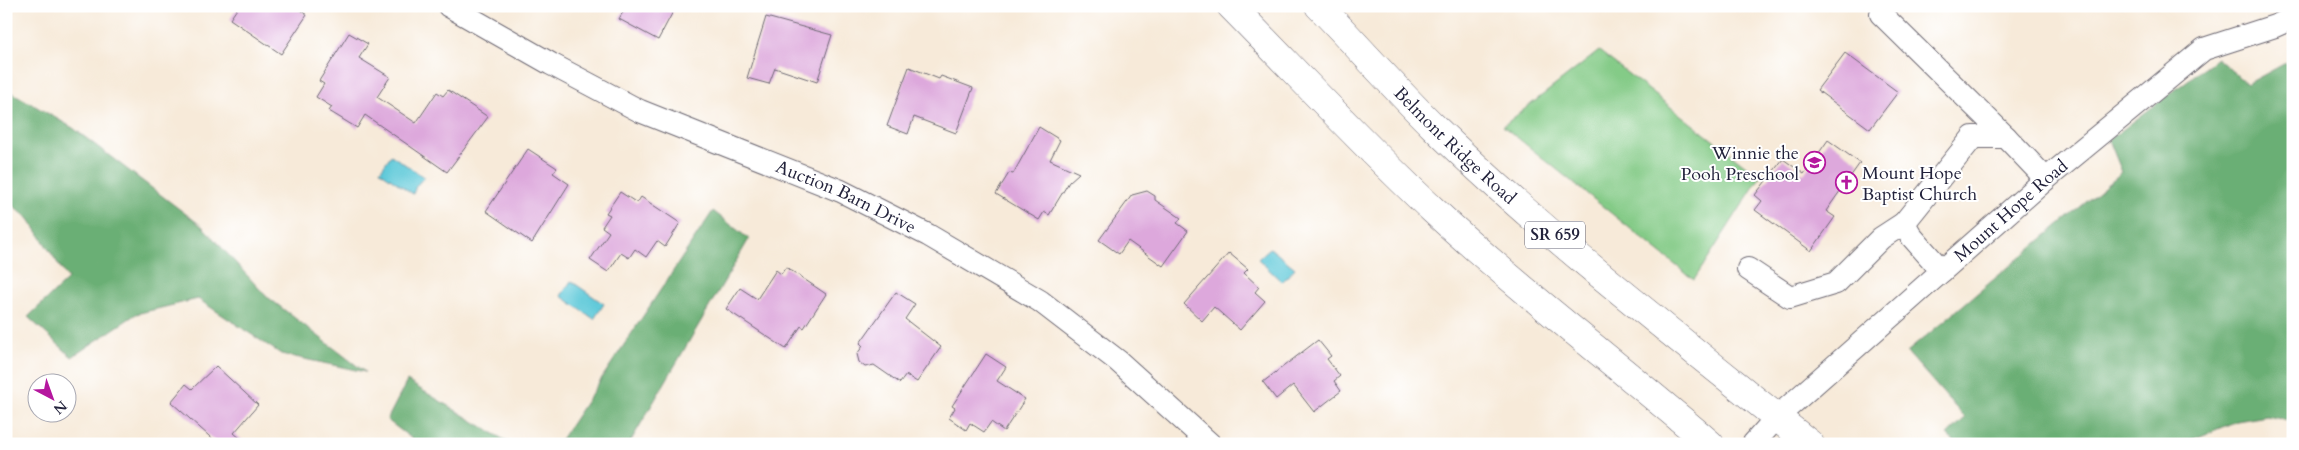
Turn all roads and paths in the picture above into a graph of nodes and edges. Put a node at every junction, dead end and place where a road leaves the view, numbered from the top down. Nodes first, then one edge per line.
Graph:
1 (449, 6) edge
2 (1232, 6) edge
3 (1319, 6) edge
4 (1881, 14) dead end
5 (2293, 18) edge
6 (2006, 137) junction
7 (2046, 179) junction
8 (1904, 224) junction
9 (1748, 269) dead end
10 (1942, 271) junction
11 (1777, 417) junction
12 (1210, 444) edge
13 (1710, 444) edge
14 (1753, 444) edge
15 (1810, 444) edge

1 - 12 street, Auction Barn Drive
2 - 13 main road
3 - 11 main road, Belmont Ridge Road / SR 659
4 - 6 street
5 - 7 street, Mount Hope Road
6 - 7 street
6 - 8 street
7 - 10 street, Mount Hope Road
8 - 9 street
8 - 10 street
10 - 11 street, Mount Hope Road
11 - 14 street, Mount Hope Road
11 - 15 main road, Belmont Ridge Road / SR 659

